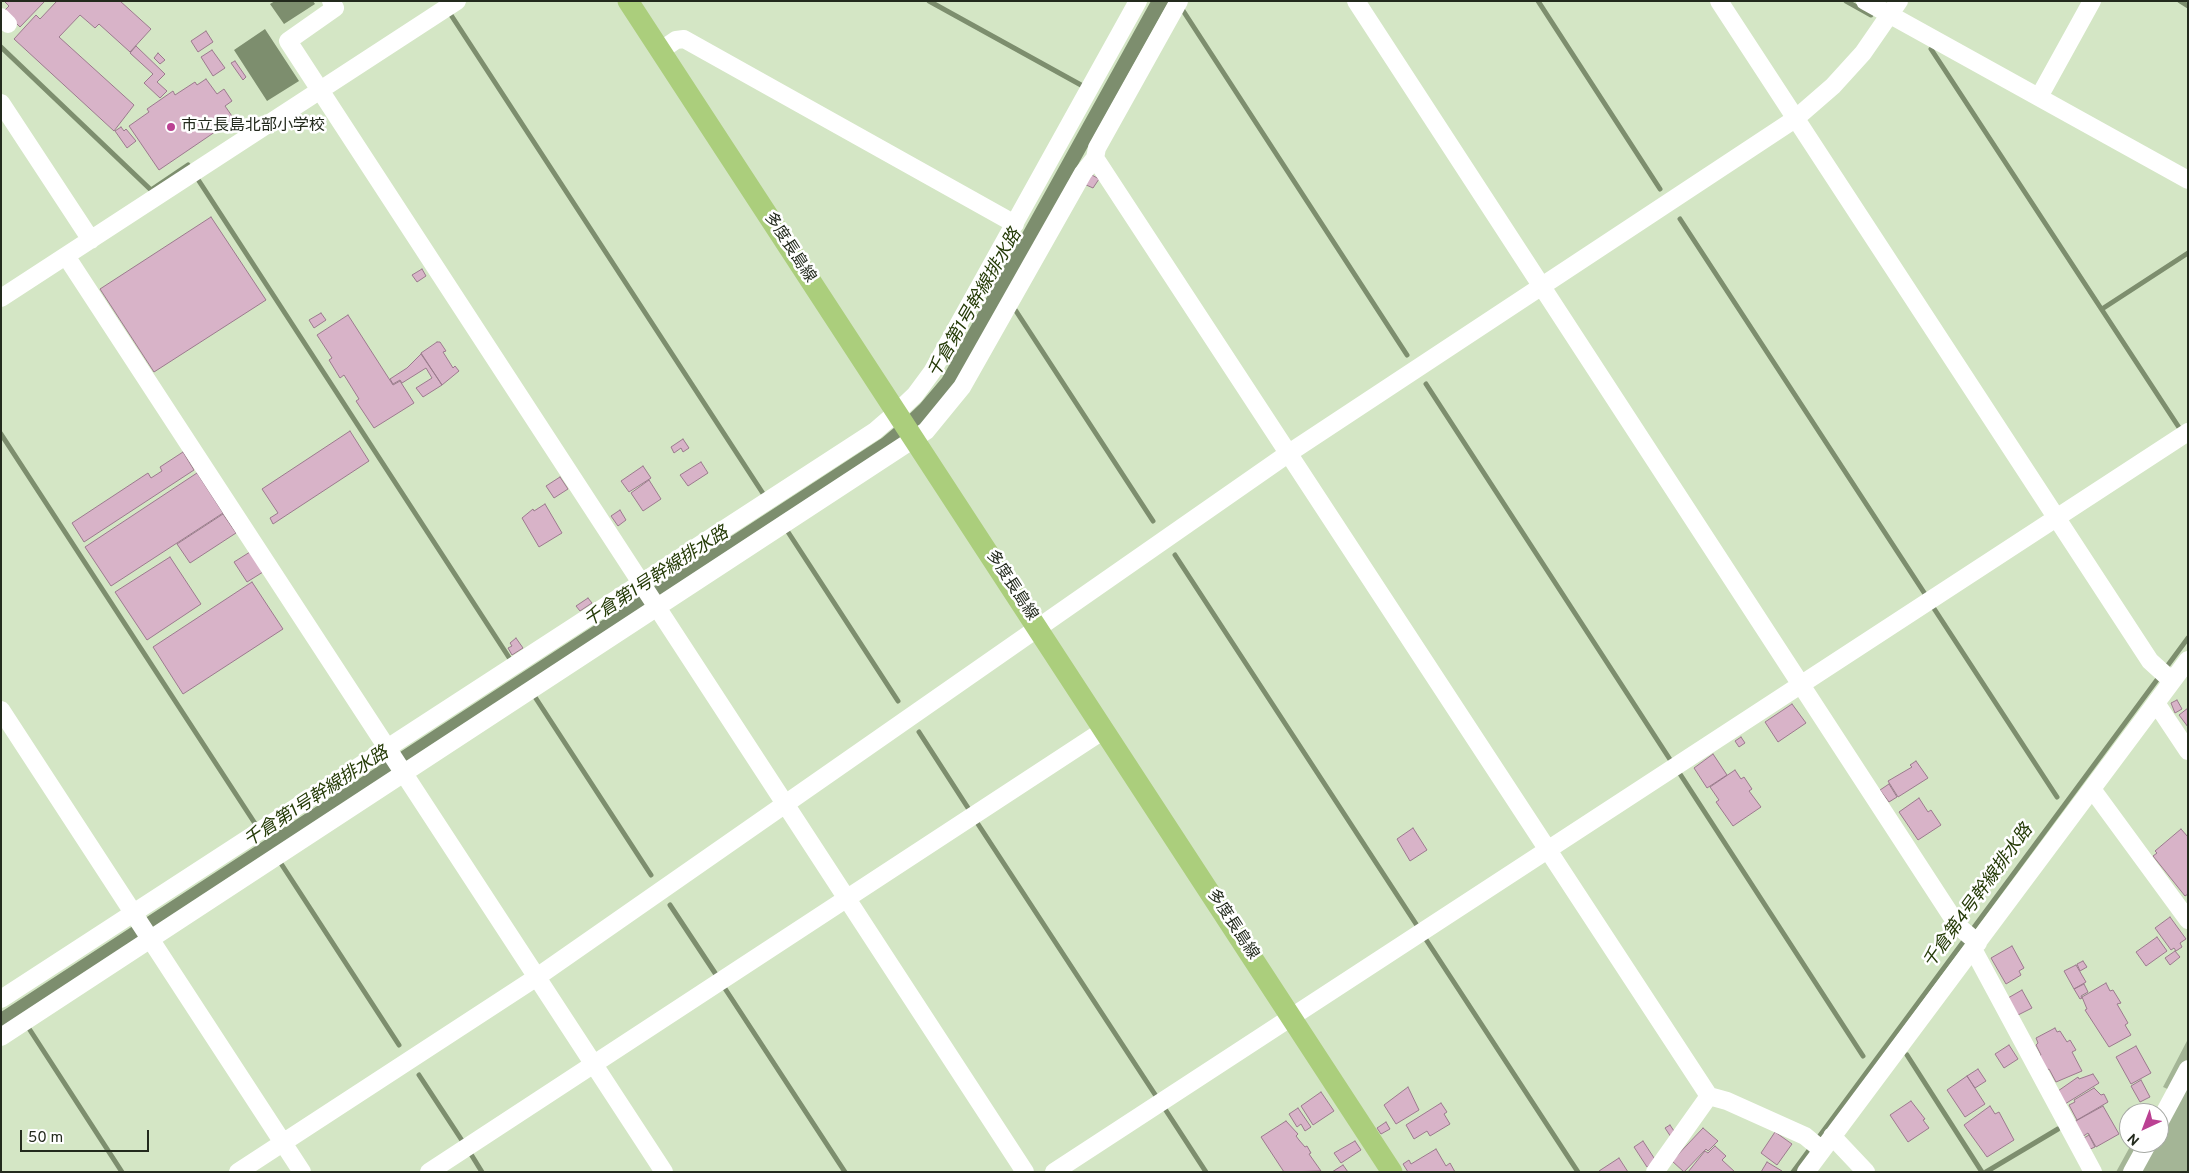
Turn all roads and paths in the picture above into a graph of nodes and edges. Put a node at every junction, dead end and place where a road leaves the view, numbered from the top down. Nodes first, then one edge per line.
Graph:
1 (331, 1) edge
2 (457, 1) edge
3 (628, 1) edge
4 (1138, 1) edge
5 (1179, 1) edge
6 (1356, 1) edge
7 (1719, 1) edge
8 (1865, 1) edge
9 (2092, 1) edge
10 (1895, 8) edge
11 (660, 51) junction
12 (320, 90) junction
13 (2039, 97) junction
14 (1, 103) edge
15 (1795, 119) junction
16 (1095, 158) junction
17 (2188, 180) edge
18 (1015, 224) junction
19 (91, 240) junction
20 (66, 256) junction
21 (1542, 286) junction
22 (1, 298) edge
23 (898, 414) junction
24 (2188, 432) edge
25 (914, 438) junction
26 (1289, 453) junction
27 (2056, 519) junction
28 (644, 585) junction
29 (657, 606) junction
30 (1038, 629) junction
31 (2188, 660) edge
32 (2165, 675) junction
33 (1802, 686) junction
34 (2156, 703) junction
35 (1, 710) edge
36 (1104, 730) junction
37 (389, 750) junction
38 (2188, 751) edge
39 (404, 772) junction
40 (2092, 788) junction
41 (786, 803) junction
42 (1547, 849) junction
43 (847, 898) junction
44 (135, 915) junction
45 (2188, 920) edge
46 (150, 938) junction
47 (1975, 943) junction
48 (537, 977) junction
49 (1, 999) edge
50 (1292, 1017) junction
51 (1, 1037) edge
52 (594, 1064) junction
53 (2188, 1069) edge
54 (1709, 1096) junction
55 (2169, 1104) edge
56 (283, 1142) junction
57 (1819, 1142) junction
58 (2142, 1153) edge
59 (238, 1172) edge
60 (302, 1172) edge
61 (429, 1172) edge
62 (664, 1172) edge
63 (1025, 1172) edge
64 (1054, 1172) edge
65 (1392, 1172) edge
66 (1655, 1172) edge
67 (1806, 1172) edge
68 (1866, 1172) edge
69 (2092, 1172) edge
70 (2132, 1172) edge

1 - 12 street
2 - 12 street
3 - 11 main road, 多度長島線
4 - 18 street
5 - 16 street
6 - 21 street
7 - 15 street
8 - 10 street
9 - 13 street
10 - 13 street
10 - 15 street
11 - 18 street
11 - 23 main road, 多度長島線
12 - 19 street
12 - 28 street
13 - 17 street
14 - 19 street
15 - 21 street
15 - 27 street
16 - 25 street
16 - 26 street
18 - 23 street
19 - 20 street
20 - 22 street
20 - 37 street
21 - 26 street
21 - 33 street
23 - 25 main road, 多度長島線
23 - 28 street
24 - 27 street
25 - 29 street
25 - 30 main road, 多度長島線
26 - 30 street
26 - 42 street
27 - 32 street
27 - 33 street
28 - 29 street
28 - 37 street
29 - 39 street
29 - 41 street
30 - 36 main road, 多度長島線
30 - 41 street
31 - 32 street
32 - 34 street
33 - 42 street
33 - 47 street
34 - 38 street
34 - 40 street
35 - 44 street
36 - 43 street
36 - 50 main road, 多度長島線
37 - 39 street
37 - 44 street
39 - 46 street
39 - 48 street
40 - 45 street
40 - 47 street
41 - 43 street
41 - 48 street
42 - 50 street
42 - 54 street
43 - 52 street
43 - 63 street
44 - 46 street
44 - 49 street
46 - 51 street
46 - 56 street
47 - 57 street
47 - 69 street
48 - 52 street
48 - 56 street
50 - 64 street
50 - 65 main road, 多度長島線
52 - 61 street
52 - 62 street
53 - 55 street
54 - 57 street
54 - 66 street
56 - 59 street
56 - 60 street
57 - 67 street
57 - 68 street
58 - 70 street

